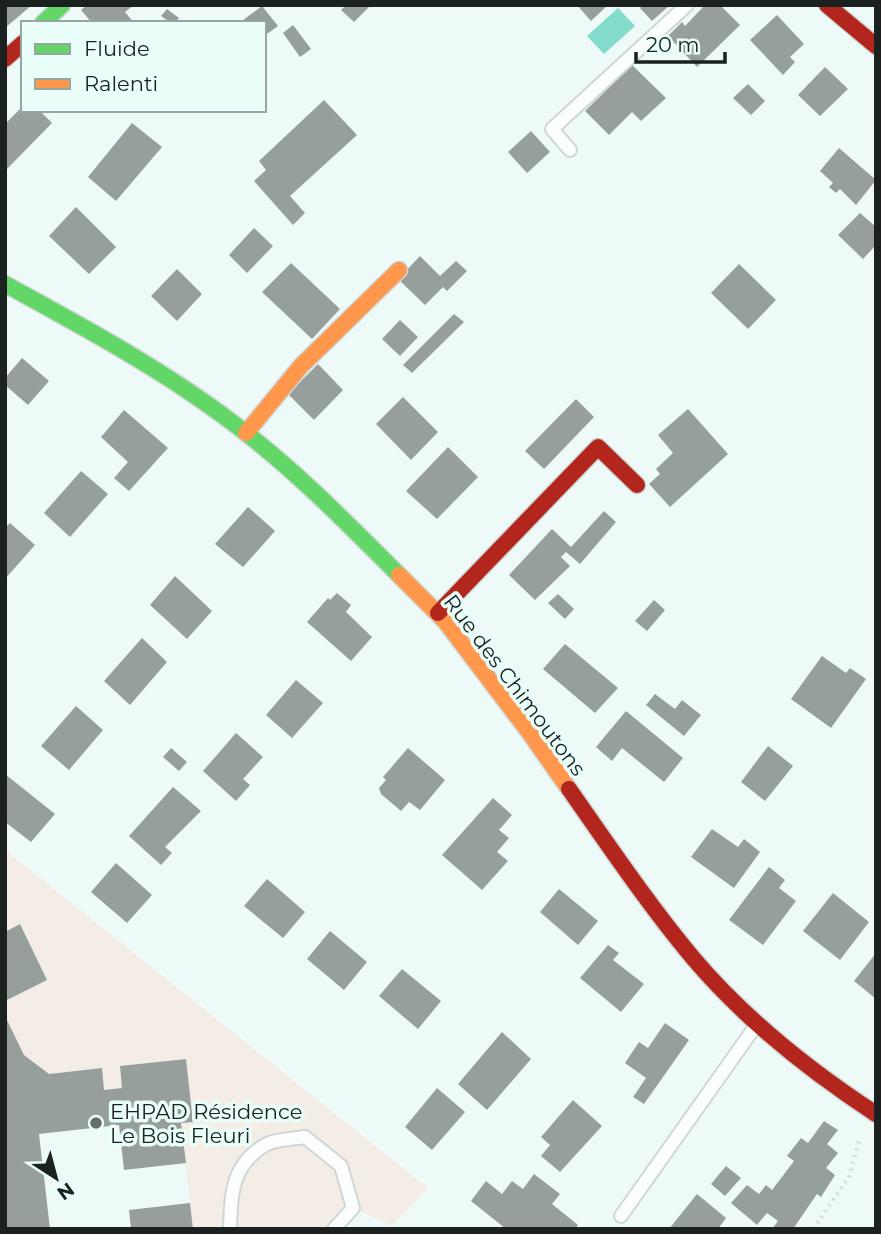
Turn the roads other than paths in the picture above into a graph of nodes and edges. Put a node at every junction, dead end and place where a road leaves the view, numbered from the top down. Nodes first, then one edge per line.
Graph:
1 (62, 5) edge
2 (687, 5) edge
3 (827, 5) edge
4 (45, 21) edge
5 (21, 45) edge
6 (876, 46) edge
7 (5, 59) edge
8 (570, 150) dead end
9 (399, 270) dead end
10 (5, 284) edge
11 (246, 433) junction
12 (637, 485) dead end
13 (438, 613) junction
14 (757, 1023) junction
15 (876, 1114) edge
16 (621, 1216) dead end
17 (230, 1229) edge
18 (334, 1229) edge

1 - 4 main road
2 - 8 lane
3 - 6 main road
5 - 7 main road
9 - 11 main road
10 - 11 main road, Rue des Chimoutons
11 - 13 main road, Rue des Chimoutons
12 - 13 main road
13 - 14 main road, Rue des Chimoutons
14 - 15 main road, Rue des Chimoutons
14 - 16 lane
17 - 18 lane

